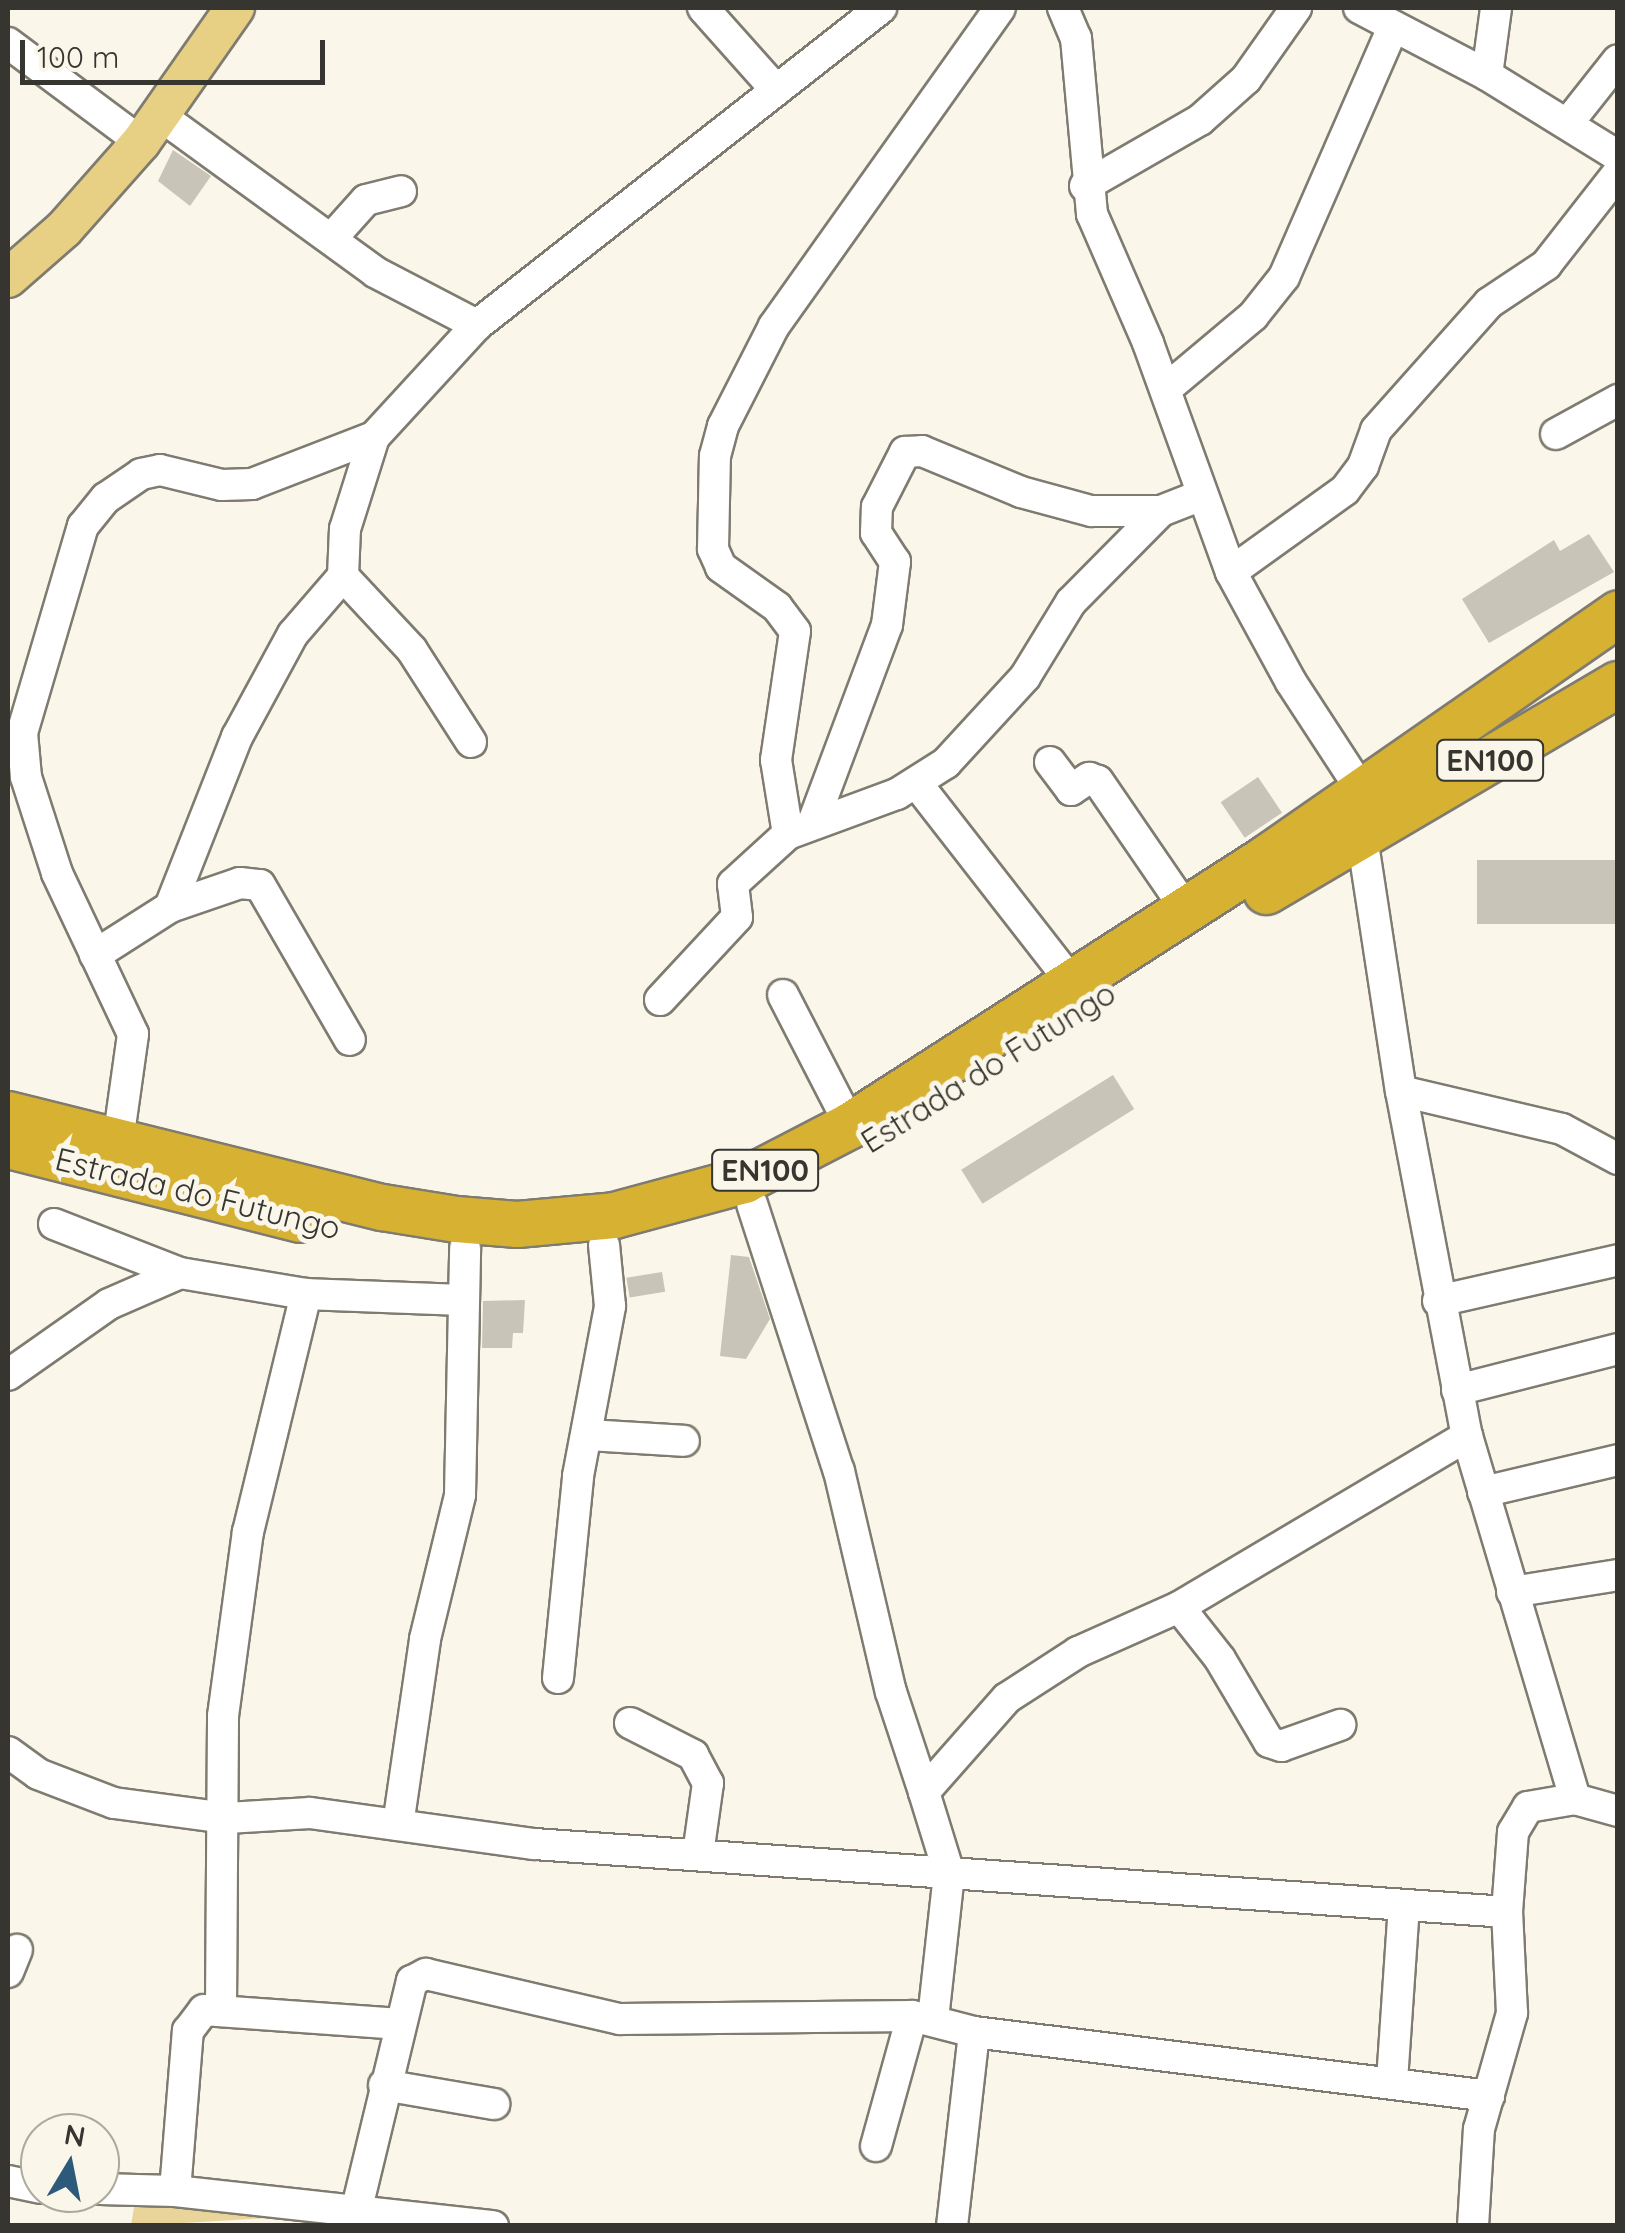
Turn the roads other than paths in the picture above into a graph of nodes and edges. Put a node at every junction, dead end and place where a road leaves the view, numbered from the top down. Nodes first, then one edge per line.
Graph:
1 (235, 8) edge
2 (702, 8) edge
3 (881, 8) edge
4 (1000, 8) edge
5 (1064, 8) edge
6 (1296, 8) edge
7 (1359, 8) edge
8 (1496, 8) edge
9 (1394, 28) junction
10 (8, 43) edge
11 (1618, 60) edge
12 (1487, 75) junction
13 (776, 90) junction
14 (1568, 123) junction
15 (151, 129) junction
16 (1618, 156) edge
17 (1618, 173) edge
18 (1084, 186) junction
19 (401, 191) dead end
20 (332, 239) junction
21 (8, 278) edge
22 (477, 325) junction
23 (1166, 389) junction
24 (1618, 400) edge
25 (1556, 434) dead end
26 (374, 437) junction
27 (1200, 496) junction
28 (1161, 510) junction
29 (1232, 572) junction
30 (344, 576) junction
31 (1618, 613) edge
32 (1618, 684) edge
33 (471, 742) dead end
34 (1050, 762) dead end
35 (17, 779) edge
36 (918, 785) junction
37 (1363, 815) junction
38 (801, 827) junction
39 (170, 907) junction
40 (1185, 908) junction
41 (95, 955) junction
42 (1072, 983) junction
43 (782, 995) dead end
44 (660, 1000) dead end
45 (350, 1040) dead end
46 (1401, 1092) junction
47 (8, 1114) edge
48 (850, 1125) junction
49 (118, 1141) junction
50 (8, 1145) edge
51 (1618, 1159) edge
52 (752, 1204) junction
53 (54, 1224) dead end
54 (604, 1245) junction
55 (464, 1248) junction
56 (1618, 1260) edge
57 (180, 1273) junction
58 (306, 1294) junction
59 (461, 1300) junction
60 (1438, 1301) junction
61 (1618, 1349) edge
62 (8, 1375) edge
63 (1456, 1390) junction
64 (587, 1435) junction
65 (1467, 1436) junction
66 (684, 1441) dead end
67 (1618, 1460) edge
68 (1483, 1492) junction
69 (1618, 1575) edge
70 (1512, 1592) junction
71 (1179, 1607) junction
72 (558, 1678) dead end
73 (630, 1723) dead end
74 (1340, 1725) dead end
75 (8, 1752) edge
76 (924, 1792) junction
77 (1575, 1799) junction
78 (1618, 1811) edge
79 (227, 1818) junction
80 (398, 1825) junction
81 (698, 1854) junction
82 (949, 1873) junction
83 (1404, 1905) junction
84 (1507, 1912) junction
85 (221, 2008) junction
86 (923, 2017) junction
87 (400, 2024) junction
88 (974, 2032) junction
89 (1392, 2081) junction
90 (384, 2085) junction
91 (1489, 2096) junction
92 (494, 2104) dead end
93 (876, 2146) dead end
94 (120, 2190) edge
95 (176, 2191) junction
96 (356, 2212) junction
97 (493, 2226) edge
98 (952, 2226) edge
99 (1474, 2226) edge

1 - 15 main road
2 - 13 street
3 - 13 street
4 - 38 street
5 - 18 street
6 - 18 street
7 - 9 street
8 - 12 street
9 - 12 street
9 - 23 street
10 - 15 street
11 - 14 street
12 - 14 street
13 - 22 street
14 - 16 street
15 - 20 street
15 - 21 main road
17 - 29 street
18 - 23 street
19 - 20 street
20 - 22 street
22 - 26 street
23 - 27 street
24 - 25 street
26 - 30 street
26 - 35 street
27 - 28 street
27 - 29 street
28 - 36 street
28 - 38 street
29 - 37 street
30 - 33 street
30 - 39 street
31 - 37 highway, Estrada do Futungo / EN100
32 - 37 highway, Estrada do Futungo / EN100
34 - 40 street
35 - 41 street
36 - 38 street
36 - 42 street
37 - 40 highway, Estrada do Futungo / EN100
37 - 46 street
37 - 52 highway, Estrada do Futungo / EN100
38 - 44 street
39 - 41 street
39 - 45 street
40 - 42 highway, Estrada do Futungo / EN100
41 - 49 street
42 - 48 highway, Estrada do Futungo / EN100
43 - 48 street
46 - 51 street
46 - 60 street
47 - 49 highway, Estrada do Futungo / EN100
48 - 49 highway, Estrada do Futungo / EN100
50 - 55 highway, Estrada do Futungo / EN100
52 - 54 highway, Estrada do Futungo / EN100
52 - 76 street
53 - 57 street
54 - 55 highway, Estrada do Futungo / EN100
54 - 64 street
55 - 59 street
56 - 60 street
57 - 58 street
57 - 62 street
58 - 59 street
58 - 79 street
59 - 80 street
60 - 63 street
61 - 63 street
63 - 65 street
64 - 66 street
64 - 72 street
65 - 68 street
65 - 71 street
67 - 68 street
68 - 70 street
69 - 70 street
70 - 77 street
71 - 74 street
71 - 76 street
73 - 81 street
75 - 79 street
76 - 82 street
77 - 78 street
77 - 84 street
79 - 80 street
79 - 85 street
80 - 81 street
81 - 82 street
82 - 83 street
82 - 86 street
83 - 84 street
83 - 89 street
84 - 91 street
85 - 87 street
85 - 95 street
86 - 87 street
86 - 88 street
86 - 93 street
87 - 90 street
88 - 89 street
88 - 98 street
89 - 91 street
90 - 92 street
90 - 96 street
91 - 99 street
94 - 95 street
95 - 96 street
96 - 97 street

